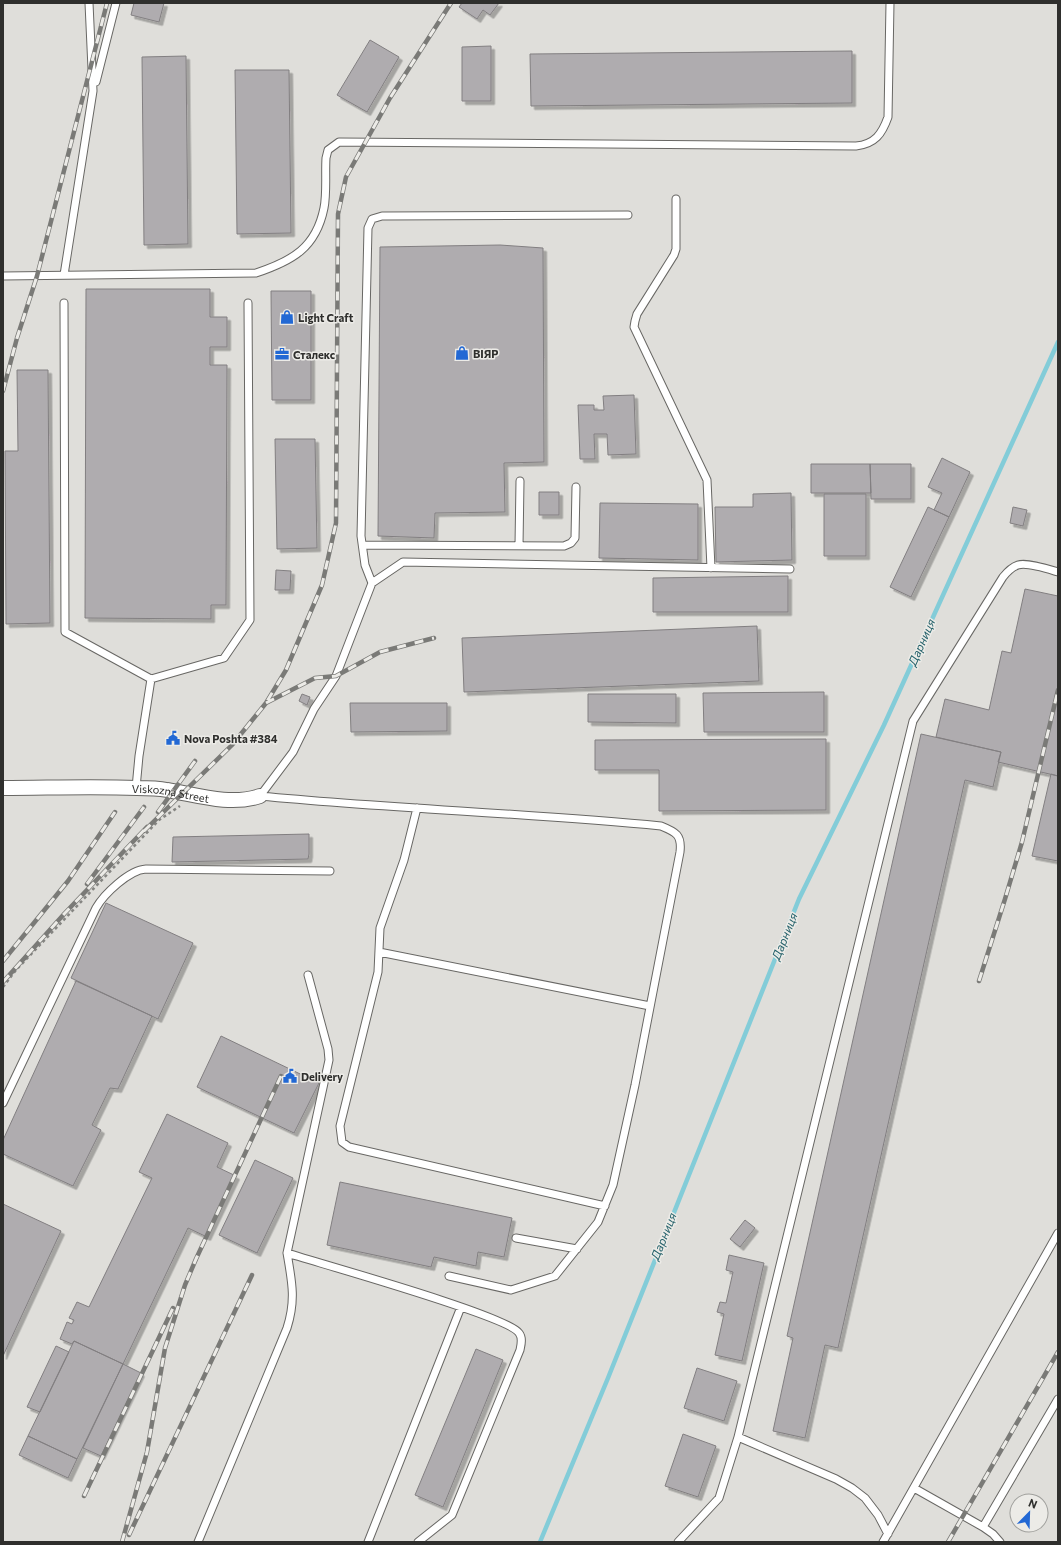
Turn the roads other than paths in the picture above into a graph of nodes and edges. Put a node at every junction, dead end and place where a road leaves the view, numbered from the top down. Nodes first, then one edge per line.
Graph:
1 (89, 3) edge
2 (116, 3) edge
3 (890, 3) edge
4 (93, 91) junction
5 (676, 199) dead end
6 (628, 215) dead end
7 (64, 275) junction
8 (3, 276) edge
9 (64, 303) dead end
10 (248, 303) dead end
11 (520, 481) dead end
12 (576, 488) dead end
13 (362, 545) junction
14 (519, 546) junction
15 (711, 568) junction
16 (790, 569) dead end
17 (1058, 572) edge
18 (372, 582) junction
19 (151, 679) junction
20 (3, 788) edge
21 (136, 788) junction
22 (260, 796) junction
23 (417, 808) junction
24 (330, 871) dead end
25 (378, 952) junction
26 (308, 975) dead end
27 (650, 1006) junction
28 (3, 1103) edge
29 (605, 1206) junction
30 (1058, 1233) edge
31 (516, 1238) dead end
32 (577, 1249) junction
33 (287, 1253) junction
34 (449, 1276) dead end
35 (461, 1307) junction
36 (1058, 1399) edge
37 (738, 1437) junction
38 (914, 1488) junction
39 (983, 1527) junction
40 (888, 1534) junction
41 (198, 1542) edge
42 (368, 1542) edge
43 (418, 1542) edge
44 (678, 1542) edge
45 (883, 1542) edge
46 (1000, 1542) edge

1 - 4 lane
2 - 4 lane
3 - 7 lane
4 - 7 lane
5 - 15 lane
6 - 13 lane
7 - 8 lane
9 - 19 lane
10 - 19 lane
11 - 14 lane
12 - 14 lane
13 - 14 lane
13 - 18 lane
15 - 16 lane
15 - 18 lane
17 - 37 lane
18 - 22 lane
19 - 21 lane
20 - 21 street, Viskozna Street
21 - 22 street, Viskozna Street
22 - 23 lane, Viskozna Street
23 - 25 lane
23 - 27 lane, Viskozna Street
24 - 28 lane
25 - 27 lane
25 - 29 lane
26 - 33 lane
27 - 29 lane
29 - 32 lane
30 - 38 lane
31 - 32 lane
32 - 34 lane
33 - 35 lane
33 - 41 lane
35 - 42 lane
35 - 43 lane
36 - 39 lane
37 - 40 lane
37 - 44 lane
38 - 39 lane
38 - 40 lane
39 - 46 lane
40 - 45 lane

